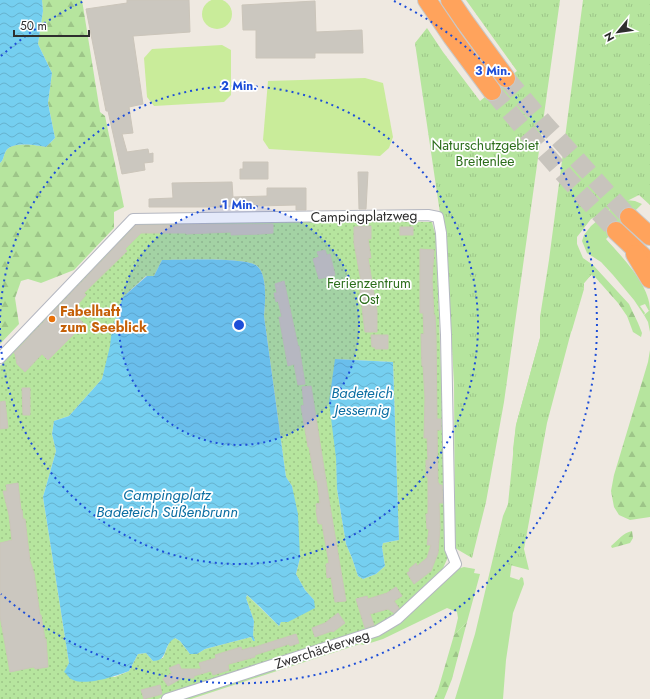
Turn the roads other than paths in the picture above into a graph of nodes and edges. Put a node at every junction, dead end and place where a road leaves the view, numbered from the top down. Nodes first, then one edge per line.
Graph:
1 (427, 0) edge
2 (450, 0) edge
3 (506, 78) tunnel mouth
4 (492, 91) tunnel mouth
5 (630, 217) tunnel mouth
6 (650, 236) edge
7 (650, 263) edge
8 (650, 279) edge
9 (0, 358) edge
10 (456, 564) joint
11 (167, 699) edge

1 - 4 highway
2 - 3 highway
5 - 6 highway
7 - 8 highway
9 - 10 street, Campingplatzweg
10 - 11 street, Zwerchäckerweg

